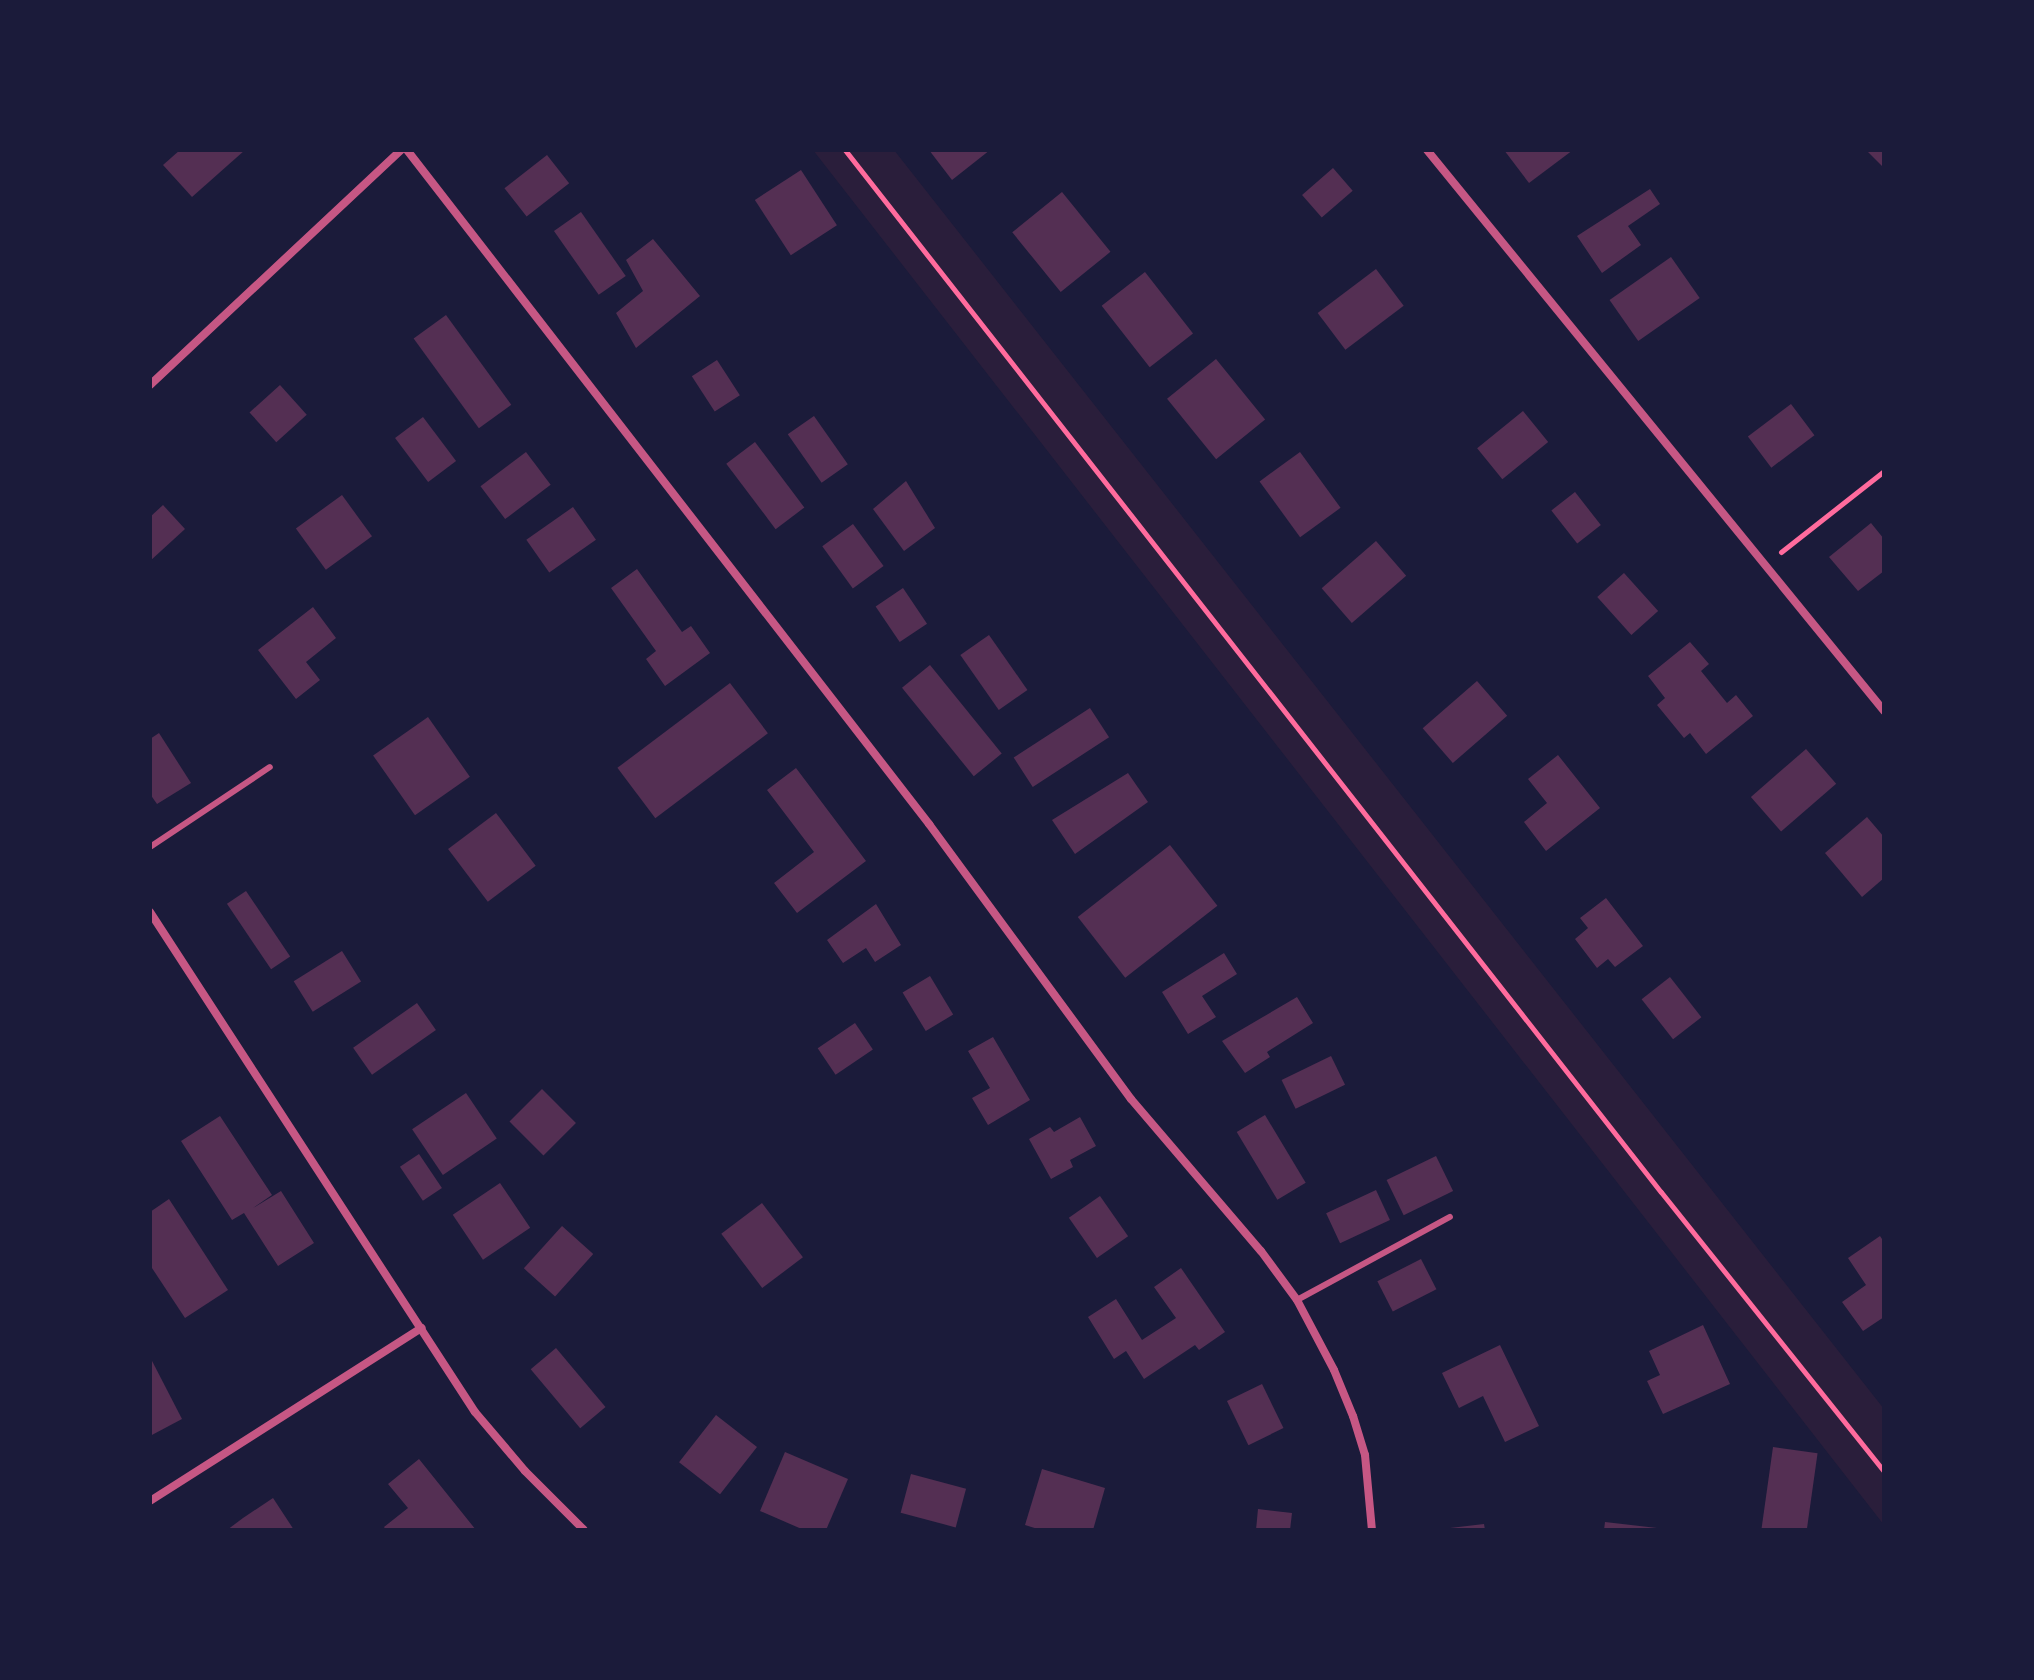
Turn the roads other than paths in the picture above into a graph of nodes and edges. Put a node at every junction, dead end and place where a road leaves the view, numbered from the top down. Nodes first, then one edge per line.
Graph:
1 (401, 150) edge
2 (407, 150) edge
3 (1427, 150) edge
4 (150, 385) edge
5 (1884, 711) edge
6 (270, 767) dead end
7 (150, 847) edge
8 (150, 912) edge
9 (1450, 1217) dead end
10 (1297, 1300) junction
11 (422, 1328) junction
12 (150, 1501) edge
13 (584, 1530) edge
14 (1372, 1530) edge

1 - 4 street
2 - 10 street
3 - 5 street
6 - 7 lane
8 - 11 street
9 - 10 lane
10 - 14 street
11 - 12 street
11 - 13 street

